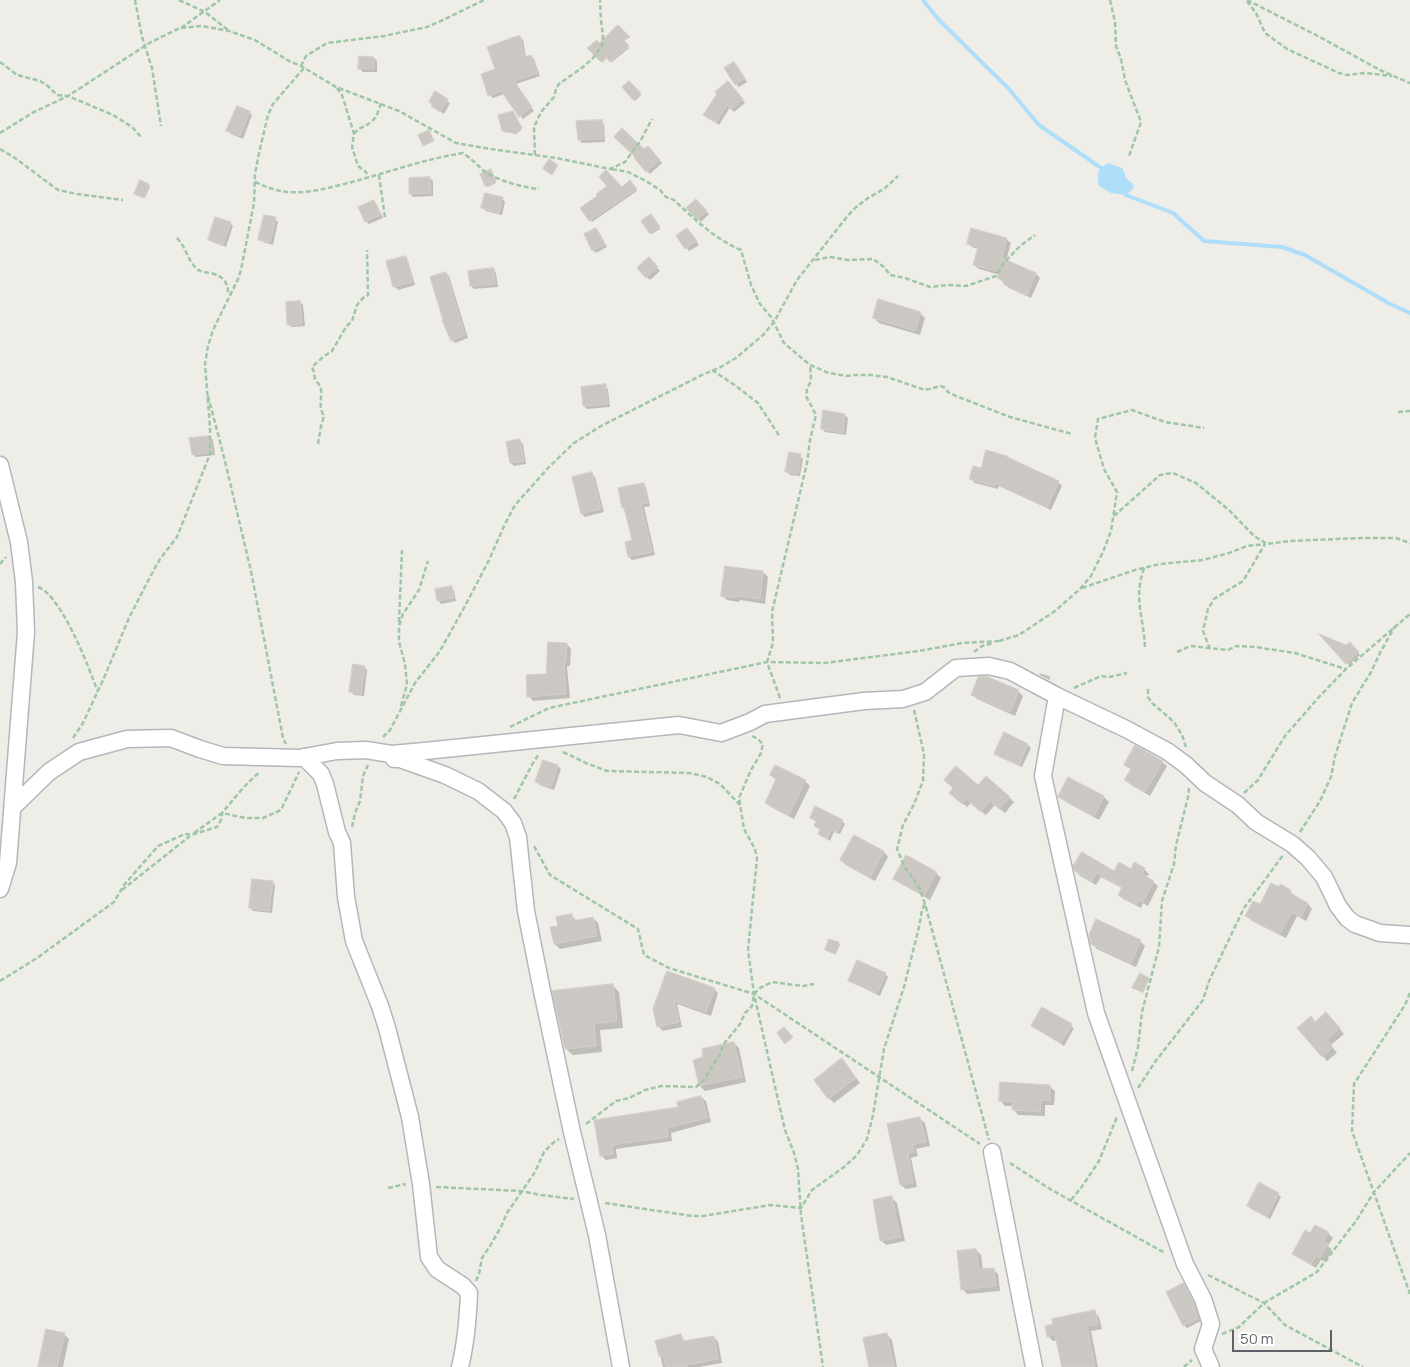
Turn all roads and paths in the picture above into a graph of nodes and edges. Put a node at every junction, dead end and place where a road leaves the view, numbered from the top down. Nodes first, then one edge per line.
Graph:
1 (135, 0) edge
2 (179, 0) edge
3 (220, 0) edge
4 (484, 0) edge
5 (600, 0) edge
6 (1110, 0) edge
7 (1246, 0) edge
8 (205, 12) junction
9 (180, 28) junction
10 (229, 31) junction
11 (146, 45) junction
12 (0, 62) edge
13 (302, 67) junction
14 (1396, 77) junction
15 (1410, 83) edge
16 (336, 87) junction
17 (68, 96) junction
18 (381, 103) junction
19 (652, 119) dead end
20 (160, 126) dead end
21 (0, 133) edge
22 (354, 134) junction
23 (141, 137) dead end
24 (0, 149) edge
25 (535, 155) junction
26 (1129, 156) dead end
27 (610, 169) junction
28 (379, 175) junction
29 (898, 176) dead end
30 (368, 178) junction
31 (255, 182) junction
32 (540, 189) dead end
33 (123, 200) dead end
34 (385, 218) dead end
35 (1035, 235) dead end
36 (177, 238) dead end
37 (367, 250) dead end
38 (813, 260) junction
39 (227, 299) junction
40 (774, 322) junction
41 (810, 366) junction
42 (712, 370) junction
43 (206, 385) junction
44 (1410, 411) edge
45 (1398, 412) dead end
46 (1204, 428) dead end
47 (1072, 434) dead end
48 (780, 437) dead end
49 (318, 444) dead end
50 (0, 465) edge
51 (1113, 517) junction
52 (1410, 543) edge
53 (1266, 544) junction
54 (402, 550) dead end
55 (428, 561) dead end
56 (1144, 568) junction
57 (24, 582) junction
58 (1080, 589) junction
59 (1410, 614) edge
60 (399, 626) junction
61 (1395, 626) junction
62 (999, 642) junction
63 (1145, 648) dead end
64 (1210, 649) junction
65 (1177, 652) dead end
66 (973, 653) dead end
67 (767, 662) junction
68 (1346, 669) junction
69 (1127, 673) dead end
70 (1148, 689) dead end
71 (98, 692) junction
72 (1057, 696) junction
73 (910, 697) junction
74 (785, 711) junction
75 (400, 712) junction
76 (509, 727) dead end
77 (750, 735) dead end
78 (283, 738) junction
79 (72, 739) dead end
80 (558, 750) dead end
81 (547, 751) dead end
82 (370, 756) junction
83 (277, 757) junction
84 (304, 757) junction
85 (1186, 765) junction
86 (1238, 805) junction
87 (513, 806) dead end
88 (741, 806) junction
89 (13, 807) junction
90 (222, 813) junction
91 (191, 835) junction
92 (530, 840) dead end
93 (342, 843) junction
94 (1292, 844) junction
95 (0, 889) edge
96 (120, 891) junction
97 (924, 904) junction
98 (1410, 934) edge
99 (0, 981) edge
100 (814, 984) dead end
101 (1410, 993) edge
102 (754, 994) junction
103 (879, 1077) junction
104 (1125, 1096) junction
105 (572, 1132) junction
106 (992, 1152) junction
107 (1410, 1153) edge
108 (1374, 1192) junction
109 (1071, 1200) dead end
110 (801, 1208) junction
111 (469, 1293) junction
112 (1410, 1294) edge
113 (1203, 1349) junction
114 (460, 1367) edge
115 (622, 1367) edge
116 (823, 1367) edge
117 (1034, 1367) edge
118 (1184, 1367) edge
119 (1211, 1367) edge

1 - 11 path
2 - 8 path
3 - 8 path
4 - 13 path
5 - 25 path
6 - 26 path
7 - 14 path
7 - 14 path
8 - 9 path
8 - 10 path
9 - 10 path
9 - 11 path
10 - 13 path
11 - 17 path
11 - 20 path
12 - 17 path
13 - 16 path
13 - 31 path
14 - 15 path
16 - 18 path
16 - 22 path
17 - 21 path
17 - 23 path
18 - 22 path
18 - 25 path
19 - 27 path
22 - 30 path
24 - 33 path
25 - 27 path
27 - 40 path
28 - 30 path
28 - 32 path
28 - 34 path
29 - 38 path
30 - 31 path
31 - 39 path
35 - 38 path
36 - 39 path
37 - 49 path
38 - 40 path
39 - 43 path
40 - 41 path
40 - 42 path
41 - 47 path
41 - 67 path
42 - 48 path
42 - 75 path
43 - 71 path
43 - 78 path
44 - 45 path
46 - 51 path
50 - 57 street
51 - 53 path
51 - 58 path
52 - 53 path
53 - 56 path
53 - 64 path
54 - 60 path
55 - 60 path
56 - 58 path
56 - 63 path
57 - 71 path
57 - 89 street
58 - 62 path
59 - 61 path
60 - 75 path
61 - 68 path
61 - 94 path
62 - 66 path
62 - 67 path
64 - 65 path
64 - 68 path
67 - 74 path
67 - 76 path
68 - 86 path
69 - 72 path
70 - 85 path
71 - 79 path
72 - 73 street
72 - 85 street
72 - 104 street
73 - 74 street
73 - 97 path
74 - 82 street
75 - 82 path
77 - 88 path
78 - 83 path
78 - 84 path
80 - 88 path
81 - 87 path
82 - 84 street
82 - 93 path
82 - 105 street
83 - 84 street
83 - 89 street
83 - 90 path
84 - 90 path
84 - 93 street
85 - 86 street
85 - 104 path
86 - 94 street
88 - 102 path
89 - 95 street
90 - 91 path
90 - 91 path
91 - 96 path
91 - 96 path
92 - 102 path
93 - 111 street
94 - 98 street
94 - 104 path
96 - 99 path
97 - 103 path
97 - 106 path
100 - 102 path
101 - 108 path
102 - 103 path
102 - 105 path
102 - 110 path
103 - 106 path
103 - 110 path
104 - 109 path
104 - 113 street
105 - 111 path
105 - 115 street
106 - 117 street
107 - 108 path
108 - 112 path
108 - 113 path
110 - 116 path
111 - 114 street
113 - 118 path
113 - 119 street

